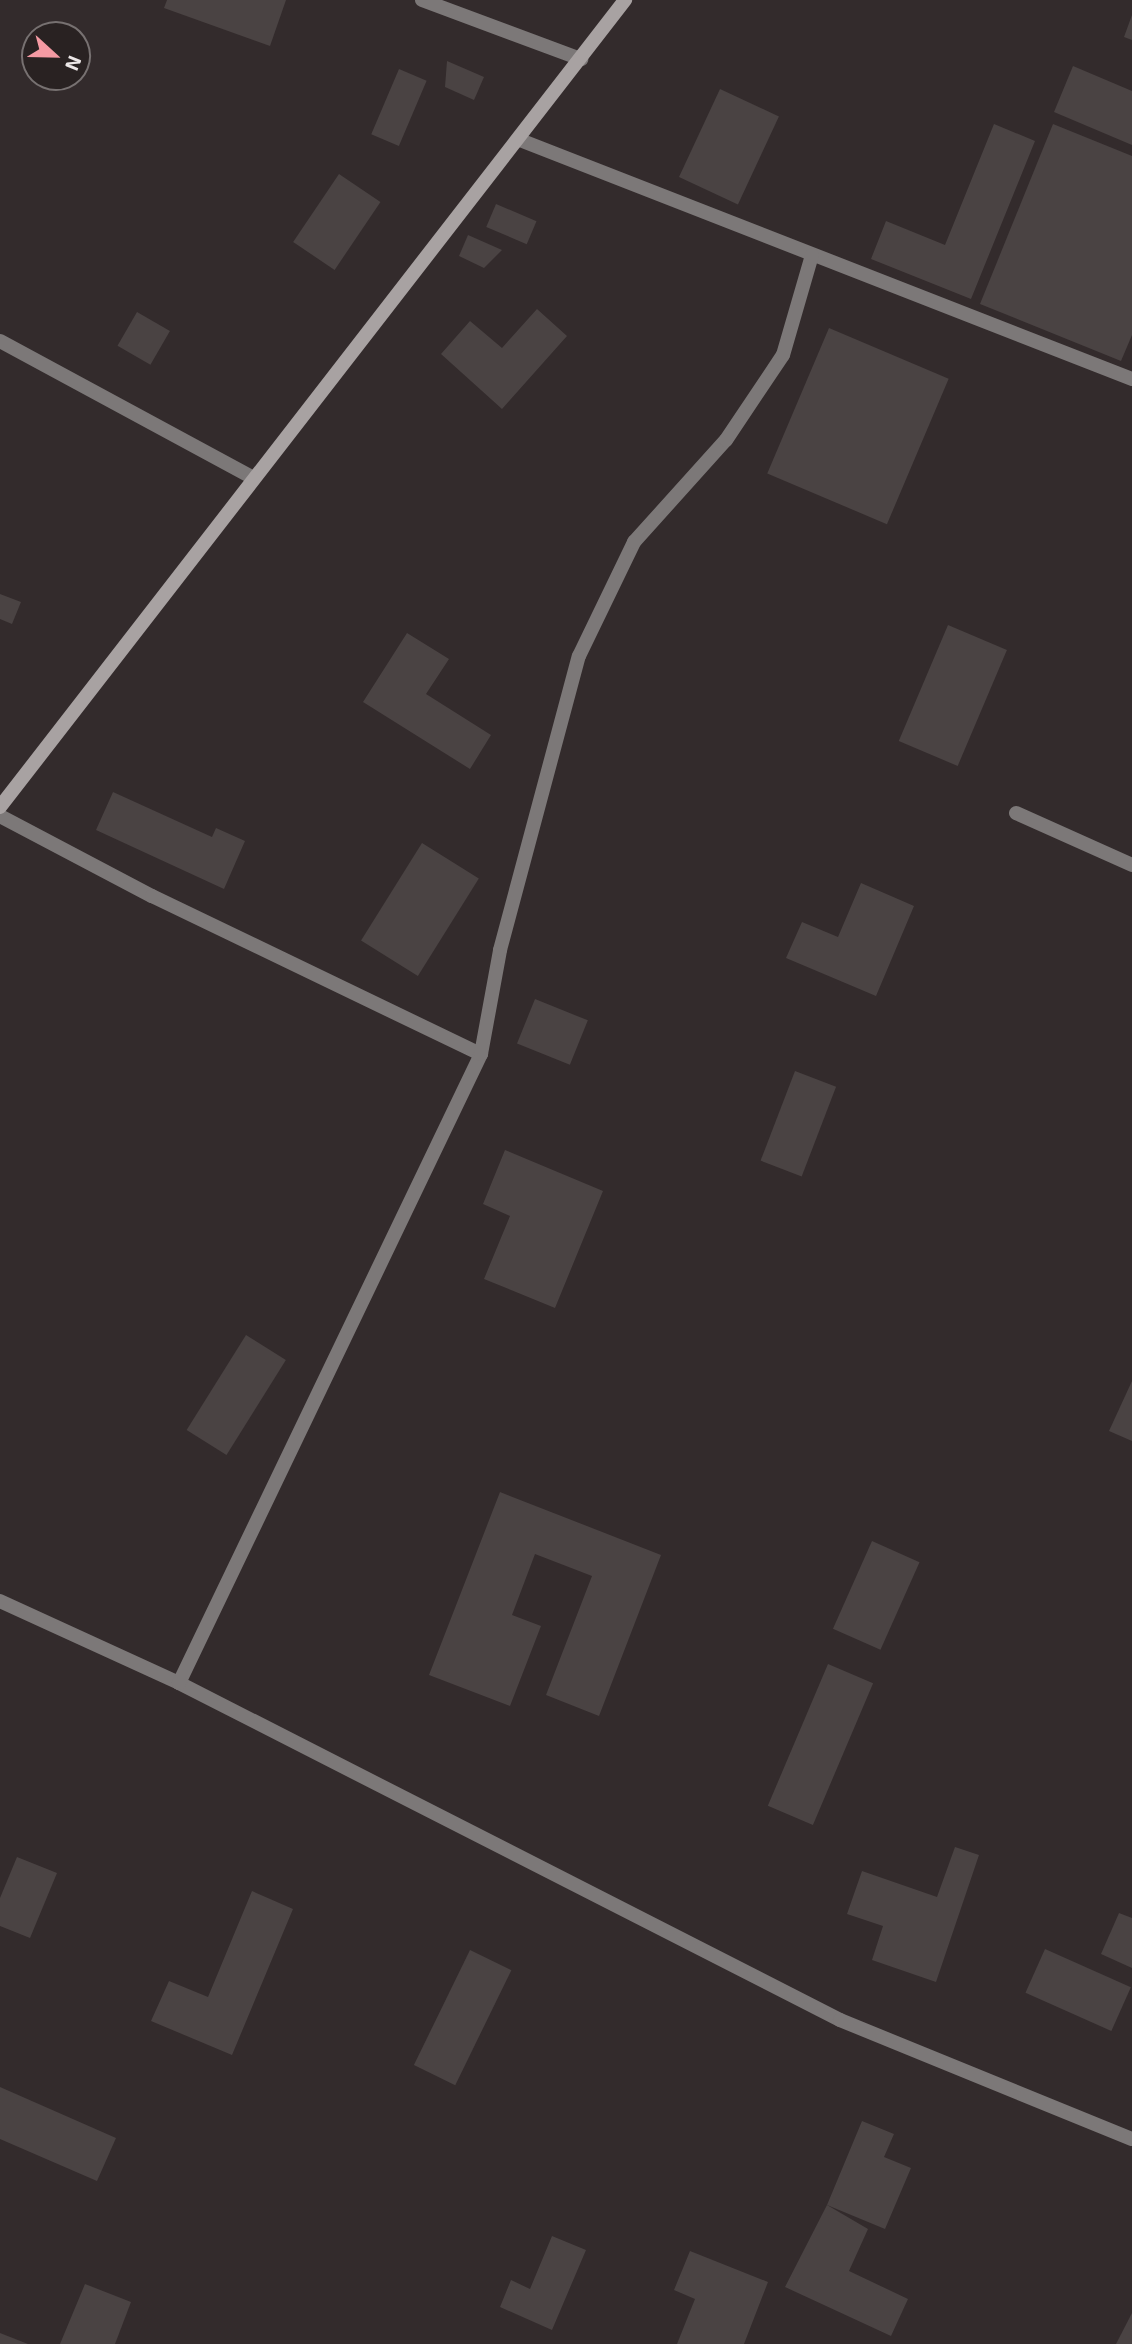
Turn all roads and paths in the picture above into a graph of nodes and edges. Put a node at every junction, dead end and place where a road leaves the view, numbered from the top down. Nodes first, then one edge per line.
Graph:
1 (422, 0) edge
2 (625, 0) edge
3 (581, 59) junction
4 (520, 140) junction
5 (812, 255) junction
6 (0, 341) edge
7 (1132, 379) edge
8 (252, 477) junction
9 (0, 807) edge
10 (1016, 813) dead end
11 (0, 816) edge
12 (1132, 865) edge
13 (481, 1054) junction
14 (0, 1601) edge
15 (179, 1683) junction
16 (1132, 2139) edge

1 - 3 street
2 - 3 street
3 - 4 street
4 - 5 street
4 - 8 street
5 - 7 street
5 - 13 street
6 - 8 street
8 - 9 street
10 - 12 street
11 - 13 street
13 - 15 street
14 - 15 street
15 - 16 street

